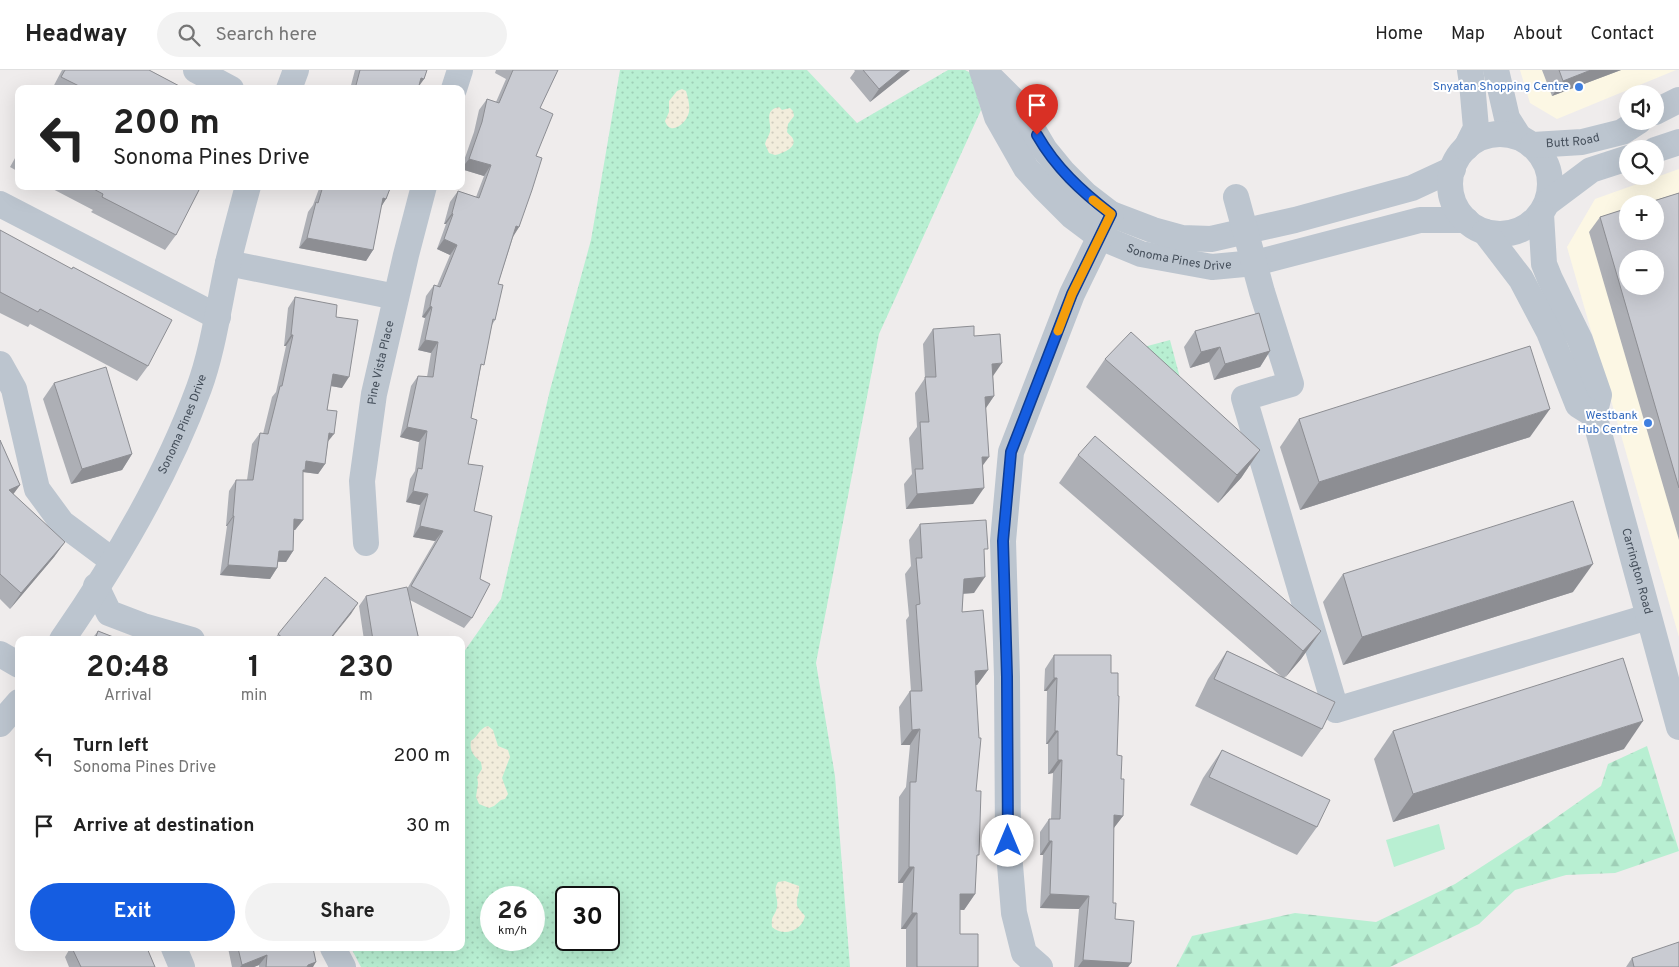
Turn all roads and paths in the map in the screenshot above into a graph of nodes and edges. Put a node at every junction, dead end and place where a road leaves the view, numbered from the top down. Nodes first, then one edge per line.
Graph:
1 (196, 70) edge
2 (296, 70) edge
3 (460, 70) edge
4 (982, 70) edge
5 (1470, 70) edge
6 (1496, 70) edge
7 (224, 85) edge
8 (290, 85) edge
9 (455, 85) edge
10 (1679, 100) edge
11 (1664, 108) edge
12 (1625, 130) edge
13 (1526, 141) junction
14 (1679, 142) edge
15 (1664, 147) edge
16 (1459, 158) junction
17 (1619, 161) edge
18 (247, 190) edge
19 (423, 190) edge
20 (1236, 197) dead end
21 (0, 204) edge
22 (1544, 208) junction
23 (1111, 214) junction
24 (1475, 226) junction
25 (1246, 233) junction
26 (1100, 238) junction
27 (228, 263) junction
28 (1255, 263) junction
29 (396, 297) junction
30 (218, 317) junction
31 (0, 364) edge
32 (1594, 415) junction
33 (366, 543) dead end
34 (112, 560) junction
35 (96, 586) junction
36 (1648, 617) junction
37 (65, 636) edge
38 (178, 636) edge
39 (0, 654) edge
40 (15, 663) edge
41 (15, 707) edge
42 (0, 724) edge
43 (1679, 727) edge
44 (175, 951) edge
45 (335, 951) edge
46 (1027, 962) edge
47 (182, 967) edge
48 (343, 967) edge

1 - 7 street
2 - 8 street
3 - 9 street
4 - 23 street, Sonoma Pines Drive
4 - 26 street, Sonoma Pines Drive
5 - 16 street
6 - 13 street
10 - 11 street
12 - 13 street, Butt Road
13 - 16 street
13 - 22 street
14 - 15 street
16 - 24 street
16 - 25 street, Sonoma Pines Drive
17 - 22 street
18 - 27 street, Sonoma Pines Drive
19 - 29 street, Pine Vista Place
20 - 25 street
21 - 30 street
22 - 24 street
22 - 32 street, Carrington Road
23 - 25 street, Sonoma Pines Drive
23 - 26 street
24 - 28 street, Sonoma Pines Drive
24 - 32 street
25 - 28 street
26 - 28 street, Sonoma Pines Drive
26 - 46 street
27 - 29 street
27 - 30 street, Sonoma Pines Drive
28 - 36 street
29 - 33 street, Pine Vista Place
30 - 34 street, Sonoma Pines Drive
31 - 34 street
32 - 36 street, Carrington Road
34 - 35 street, Sonoma Pines Drive
35 - 37 street, Sonoma Pines Drive
35 - 38 street
36 - 43 street, Carrington Road
39 - 40 street
41 - 42 street
44 - 47 street
45 - 48 street

